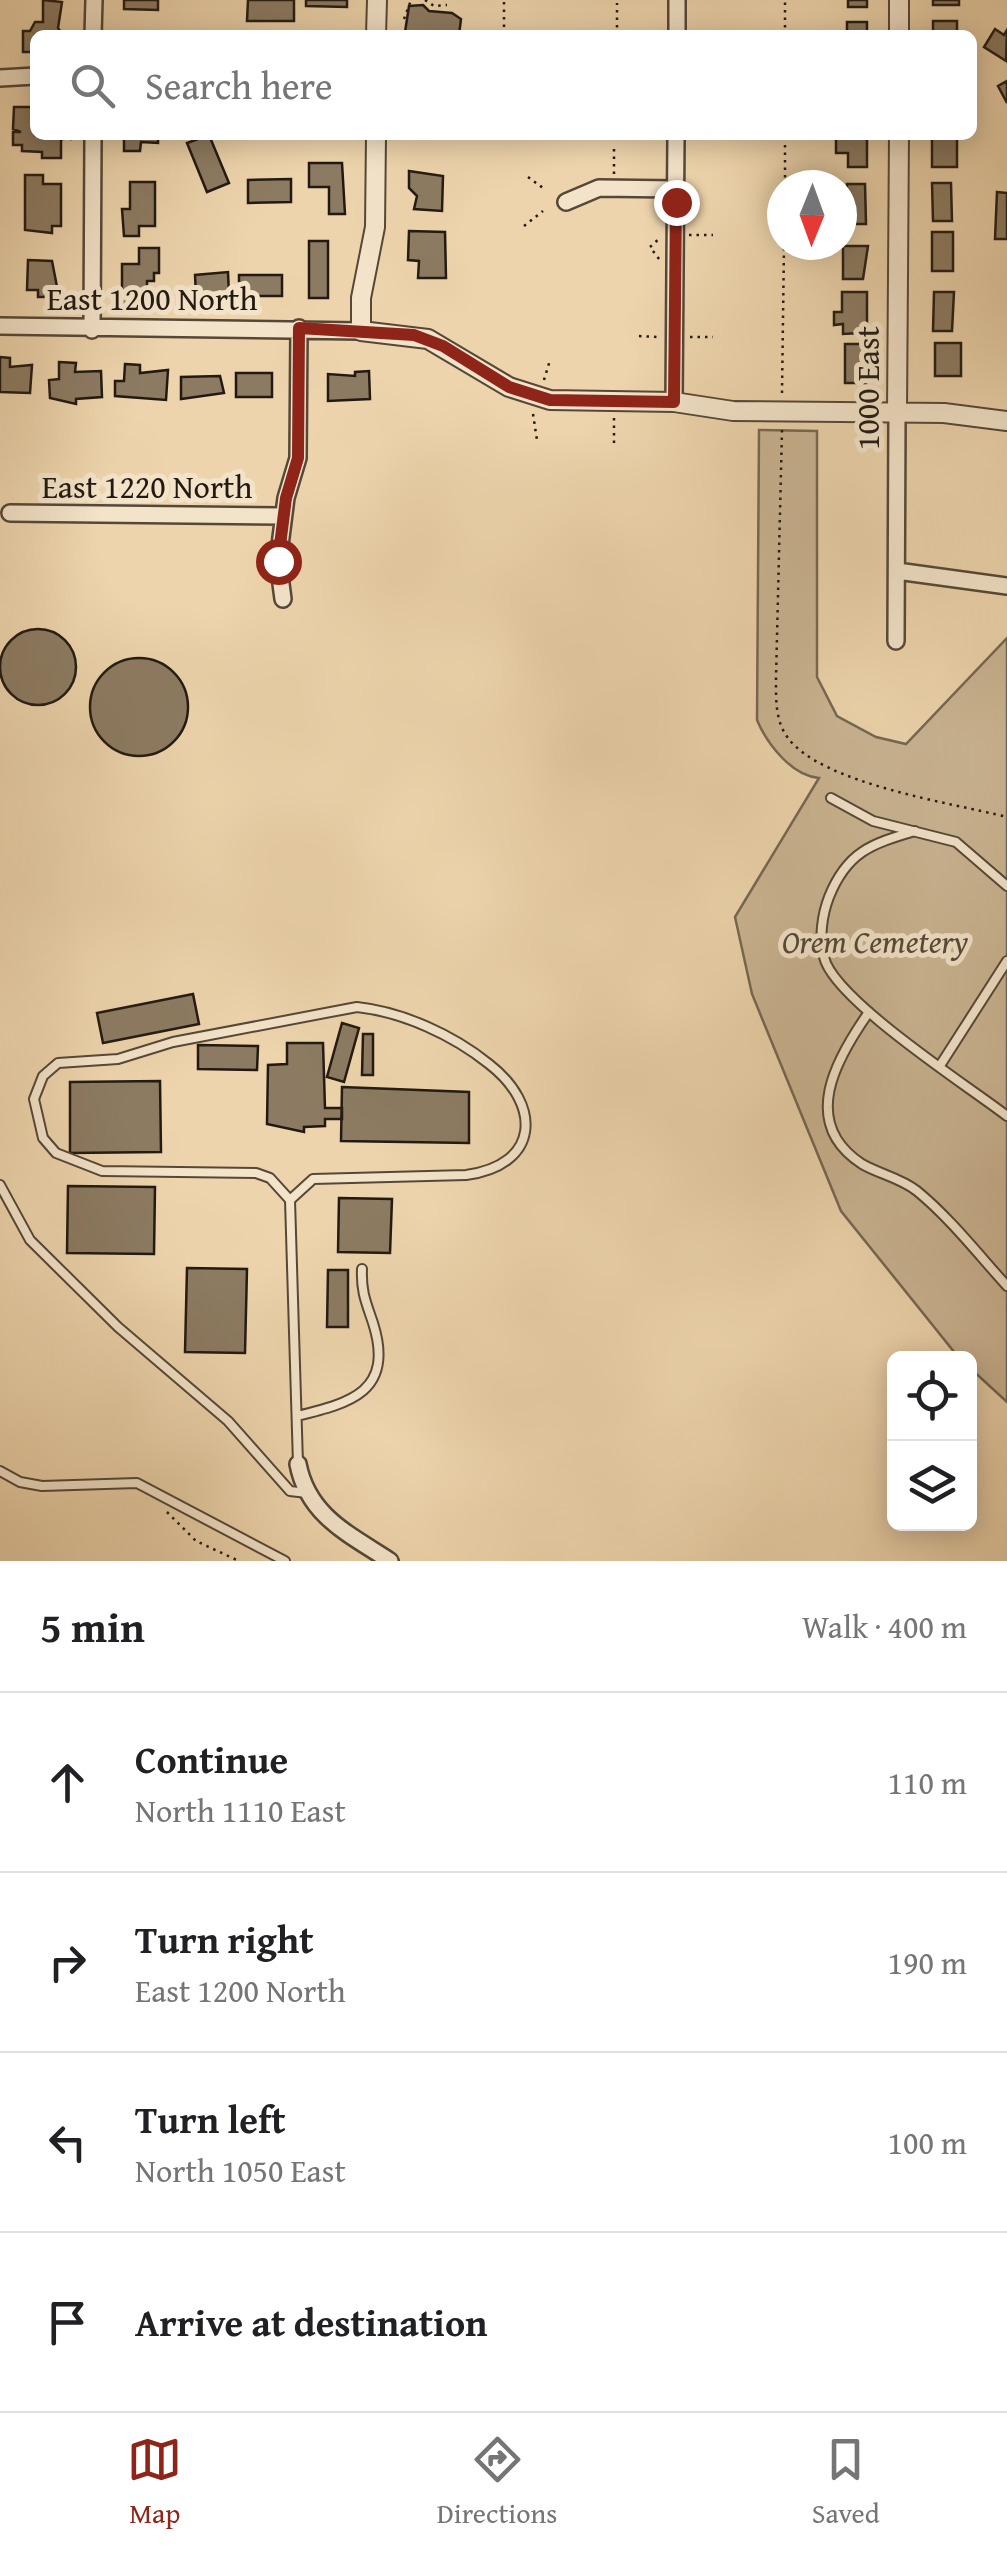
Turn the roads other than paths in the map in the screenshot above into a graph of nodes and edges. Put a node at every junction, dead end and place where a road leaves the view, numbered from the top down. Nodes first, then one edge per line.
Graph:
1 (94, 0) edge
2 (377, 0) edge
3 (677, 0) edge
4 (899, 0) edge
5 (94, 30) edge
6 (376, 30) edge
7 (677, 30) edge
8 (899, 30) edge
9 (30, 76) edge
10 (0, 78) edge
11 (88, 140) edge
12 (376, 140) edge
13 (676, 140) edge
14 (898, 140) edge
15 (676, 189) junction
16 (566, 202) dead end
17 (0, 326) edge
18 (299, 328) junction
19 (92, 330) junction
20 (361, 331) junction
21 (674, 402) junction
22 (898, 414) junction
23 (1007, 421) edge
24 (10, 513) dead end
25 (282, 516) junction
26 (897, 571) junction
27 (1007, 586) edge
28 (283, 599) dead end
29 (896, 641) dead end
30 (832, 798) dead end
31 (915, 831) junction
32 (1007, 886) edge
33 (1007, 961) edge
34 (870, 1012) junction
35 (941, 1064) junction
36 (1007, 1116) edge
37 (0, 1185) edge
38 (290, 1200) junction
39 (362, 1269) dead end
40 (1007, 1286) edge
41 (297, 1416) junction
42 (298, 1464) joint
43 (0, 1471) edge
44 (307, 1494) junction
45 (284, 1561) edge
46 (390, 1561) edge

1 - 5 street
2 - 6 street
3 - 7 street
4 - 8 street
9 - 10 street
11 - 19 street
12 - 20 street
13 - 15 street
14 - 22 street, 1000 East
15 - 16 street
15 - 21 street
17 - 19 street, East 1200 North
18 - 19 street, East 1200 North
18 - 20 street, East 1200 North
18 - 25 street
20 - 21 street, East 1200 North
21 - 22 street, East 1200 North
22 - 23 street, East 1200 North
22 - 26 street, 1000 East
24 - 25 street, East 1220 North
25 - 28 street
26 - 27 street
26 - 29 street, 1000 East
30 - 31 lane
31 - 32 lane
31 - 34 lane
33 - 35 lane
34 - 35 lane
34 - 40 lane
35 - 36 lane
37 - 44 lane
38 - 38 lane
38 - 41 lane
39 - 41 lane
41 - 42 lane
42 - 44 street
43 - 45 lane
44 - 46 street

